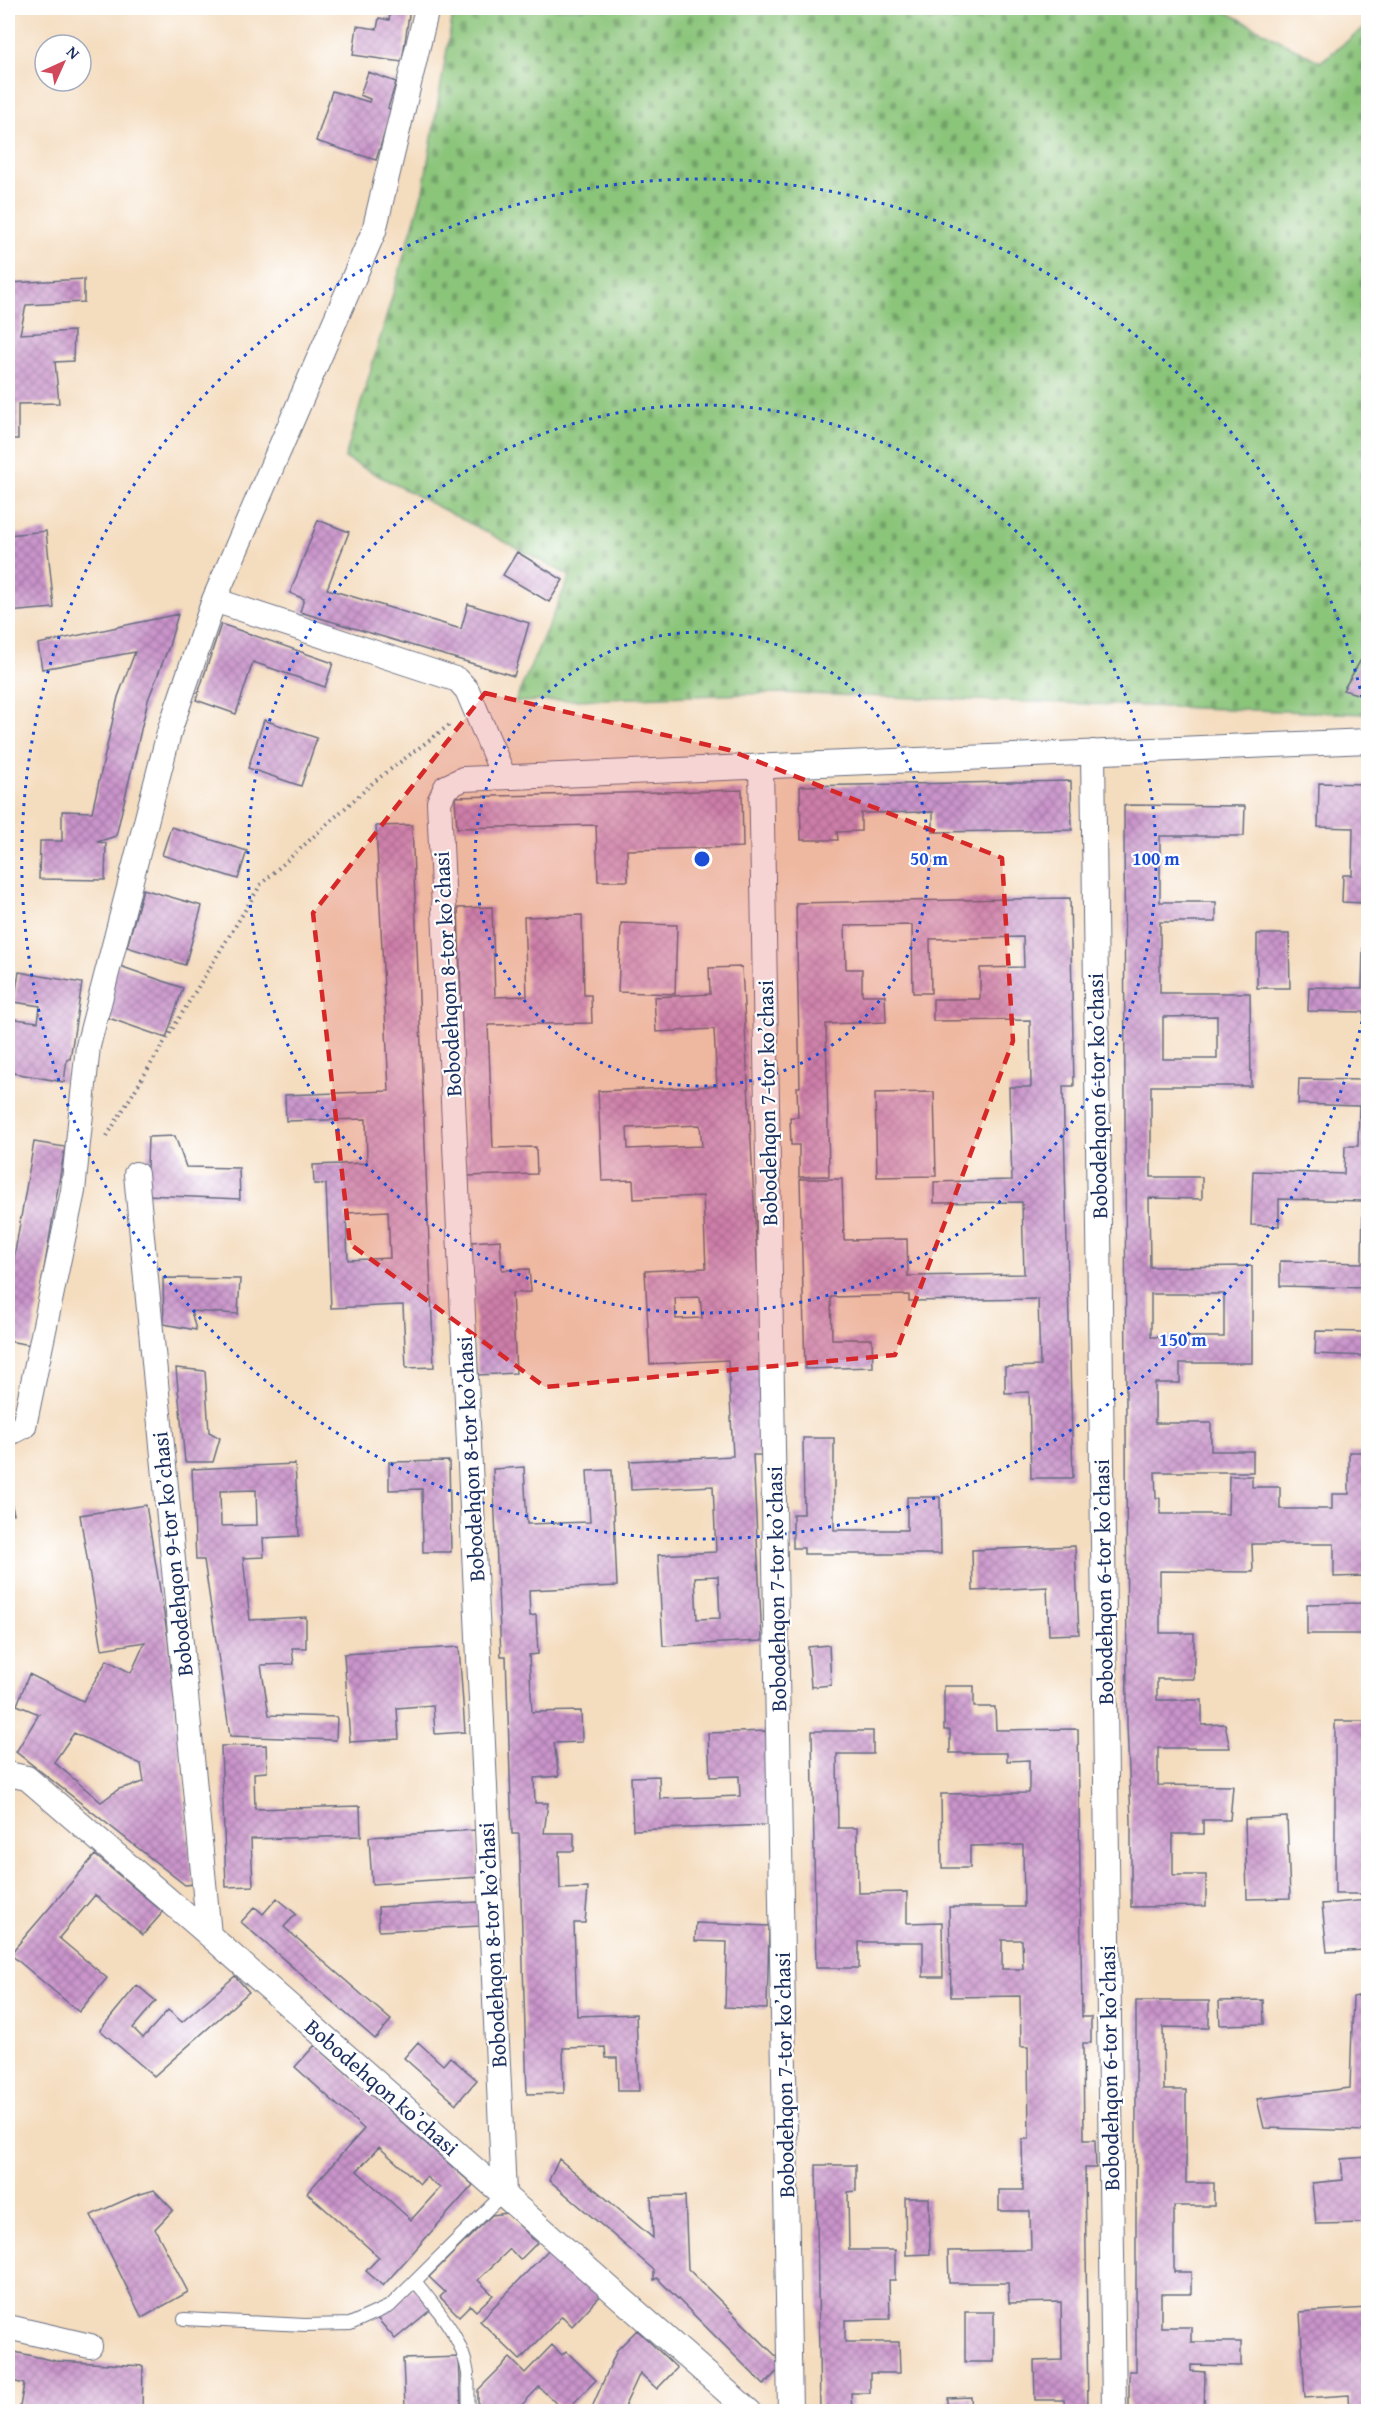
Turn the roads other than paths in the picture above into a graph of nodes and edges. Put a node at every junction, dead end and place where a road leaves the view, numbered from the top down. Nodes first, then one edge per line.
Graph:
1 (427, 8) edge
2 (214, 600) junction
3 (1368, 741) edge
4 (1093, 752) junction
5 (761, 766) junction
6 (504, 777) junction
7 (136, 1174) dead end
8 (8, 1434) edge
9 (8, 1774) edge
10 (209, 1935) junction
11 (504, 2193) junction
12 (415, 2281) junction
13 (184, 2319) dead end
14 (8, 2327) edge
15 (90, 2346) dead end
16 (469, 2412) edge
17 (750, 2412) edge
18 (790, 2412) edge
19 (1114, 2412) edge

1 - 2 street
2 - 6 street
2 - 8 street
3 - 4 street, Bobodehqon 8-tor koʼchasi
4 - 5 street, Bobodehqon 8-tor koʼchasi
4 - 19 street, Bobodehqon 6-tor koʼchasi
5 - 6 street, Bobodehqon 8-tor koʼchasi
5 - 18 street, Bobodehqon 7-tor koʼchasi
6 - 11 street, Bobodehqon 8-tor koʼchasi
7 - 10 street, Bobodehqon 9-tor koʼchasi
9 - 10 street, Bobodehqon koʼchasi
10 - 11 street, Bobodehqon koʼchasi
11 - 12 lane
11 - 17 street, Bobodehqon koʼchasi
12 - 13 lane
12 - 16 lane
14 - 15 street

